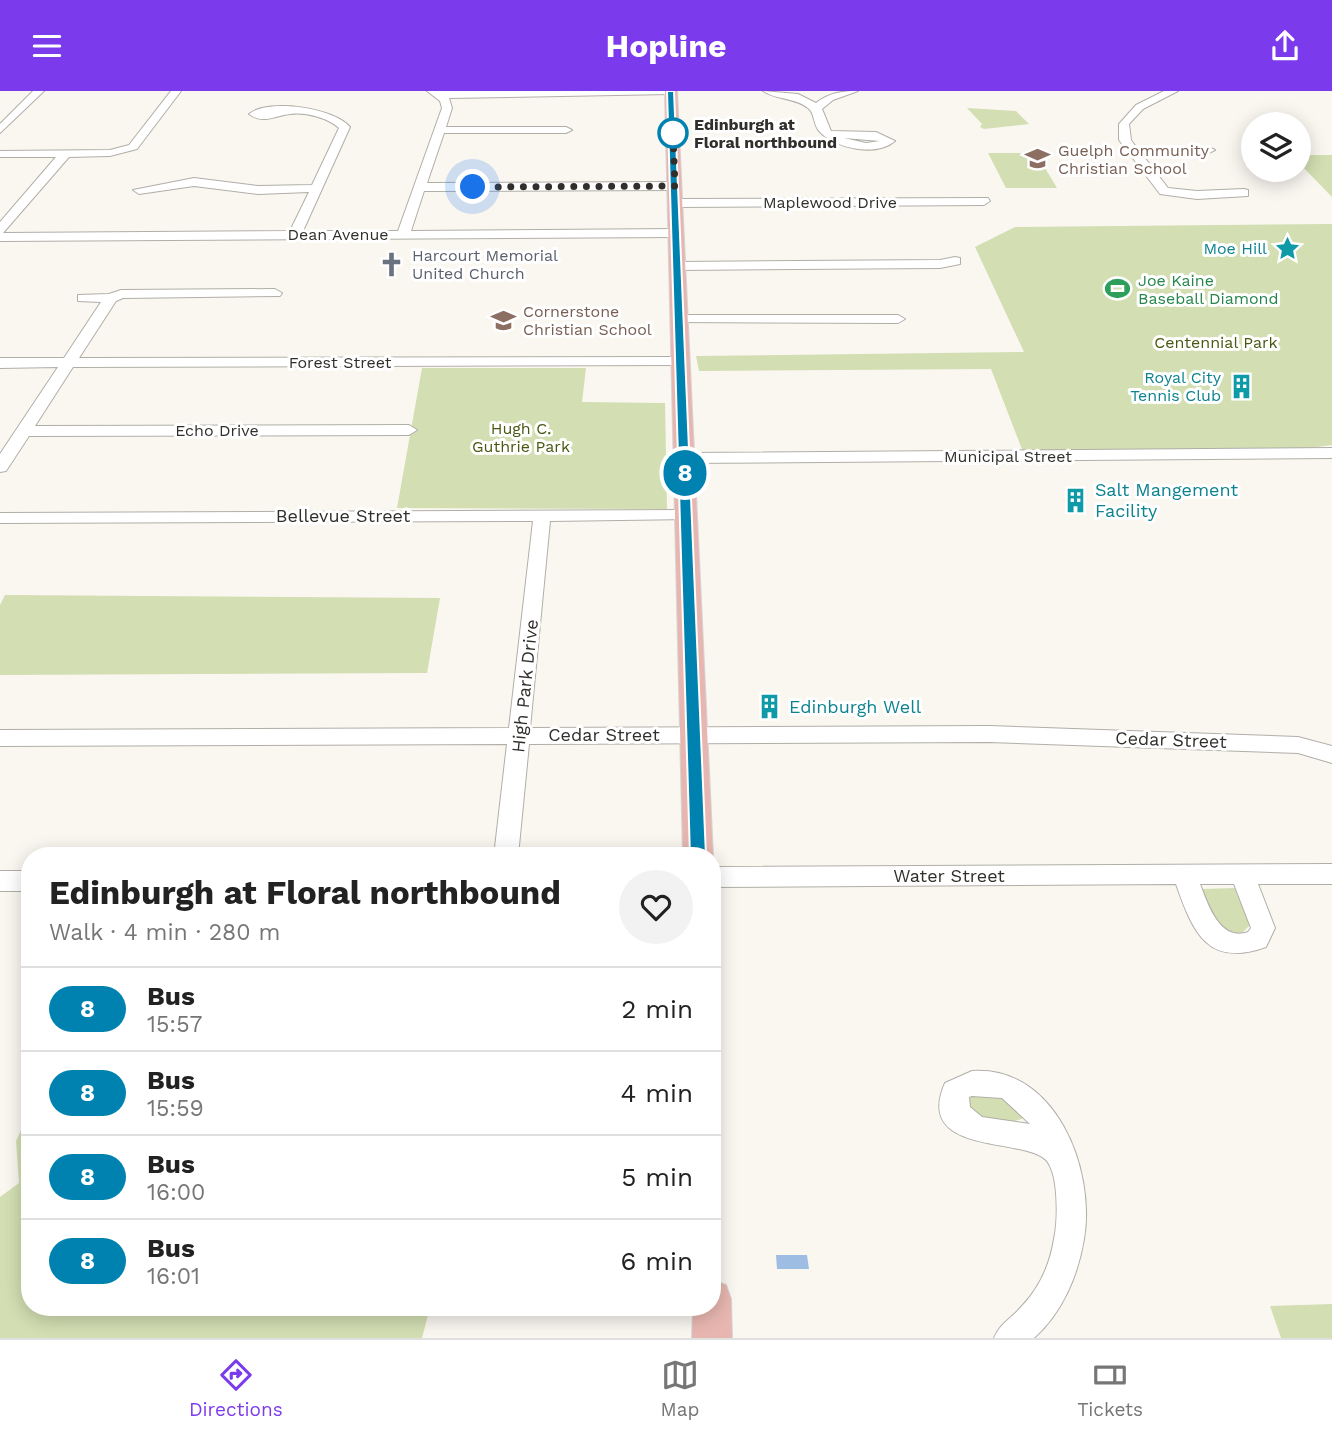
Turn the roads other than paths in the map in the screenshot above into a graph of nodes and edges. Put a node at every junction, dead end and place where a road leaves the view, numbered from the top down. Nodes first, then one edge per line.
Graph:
1 (39, 91) edge
2 (176, 91) edge
3 (671, 91) edge
4 (768, 91) edge
5 (853, 91) edge
6 (1173, 91) edge
7 (435, 93) edge
8 (570, 93) edge
9 (569, 105) dead end
10 (816, 108) junction
11 (284, 112) dead end
12 (0, 130) edge
13 (440, 130) junction
14 (829, 134) dead end
15 (559, 141) dead end
16 (1133, 150) junction
17 (1209, 151) dead end
18 (66, 153) junction
19 (0, 154) edge
20 (421, 187) junction
21 (318, 188) junction
22 (139, 190) dead end
23 (1244, 193) dead end
24 (675, 195) junction
25 (984, 201) dead end
26 (0, 230) edge
27 (676, 233) junction
28 (295, 234) junction
29 (403, 235) junction
30 (0, 236) edge
31 (955, 261) dead end
32 (678, 266) junction
33 (275, 293) dead end
34 (83, 298) dead end
35 (111, 298) junction
36 (679, 319) junction
37 (898, 319) dead end
38 (680, 361) junction
39 (0, 363) edge
40 (68, 363) junction
41 (409, 430) dead end
42 (25, 431) junction
43 (1332, 453) edge
44 (684, 458) junction
45 (0, 467) edge
46 (542, 515) junction
47 (686, 515) junction
48 (0, 518) edge
49 (521, 735) junction
50 (693, 735) junction
51 (0, 739) edge
52 (1332, 755) edge
53 (507, 847) edge
54 (698, 847) edge
55 (1332, 874) edge
56 (1185, 875) junction
57 (1243, 876) junction
58 (721, 877) edge
59 (0, 881) edge
60 (21, 881) edge
61 (1061, 1155) dead end
62 (712, 1316) edge
63 (712, 1338) edge
64 (1010, 1338) edge

1 - 12 street
2 - 18 street
3 - 8 street
3 - 24 main road
4 - 10 street
5 - 10 street
6 - 16 street
7 - 8 street
7 - 13 street
8 - 9 street
10 - 14 street
11 - 21 street
13 - 15 street
13 - 20 street
16 - 17 street
16 - 23 street
18 - 19 street
18 - 26 street
20 - 24 street, Maplewood Drive
20 - 29 street
21 - 22 street
21 - 28 street
24 - 25 street, Maplewood Drive
24 - 27 main road
27 - 29 street, Dean Avenue
27 - 32 main road
28 - 29 street, Dean Avenue
28 - 30 street, Dean Avenue
31 - 32 street
32 - 36 main road
33 - 35 street
34 - 35 street
35 - 40 street
36 - 37 street
36 - 38 main road
38 - 40 street, Forest Street
38 - 44 main road
39 - 40 street, Forest Street
40 - 42 street
41 - 42 street, Echo Drive
42 - 45 street
43 - 44 street, Municipal Street
44 - 47 main road
46 - 47 street, Bellevue Street
46 - 48 street, Bellevue Street
46 - 49 street, High Park Drive
47 - 50 main road
49 - 50 street, Cedar Street
49 - 51 street, Cedar Street
49 - 53 street, High Park Drive
50 - 52 street, Cedar Street
50 - 54 main road
55 - 57 street, Water Street
56 - 57 street, Water Street
56 - 57 street
56 - 58 street, Water Street
59 - 60 street
61 - 64 street
62 - 63 main road

